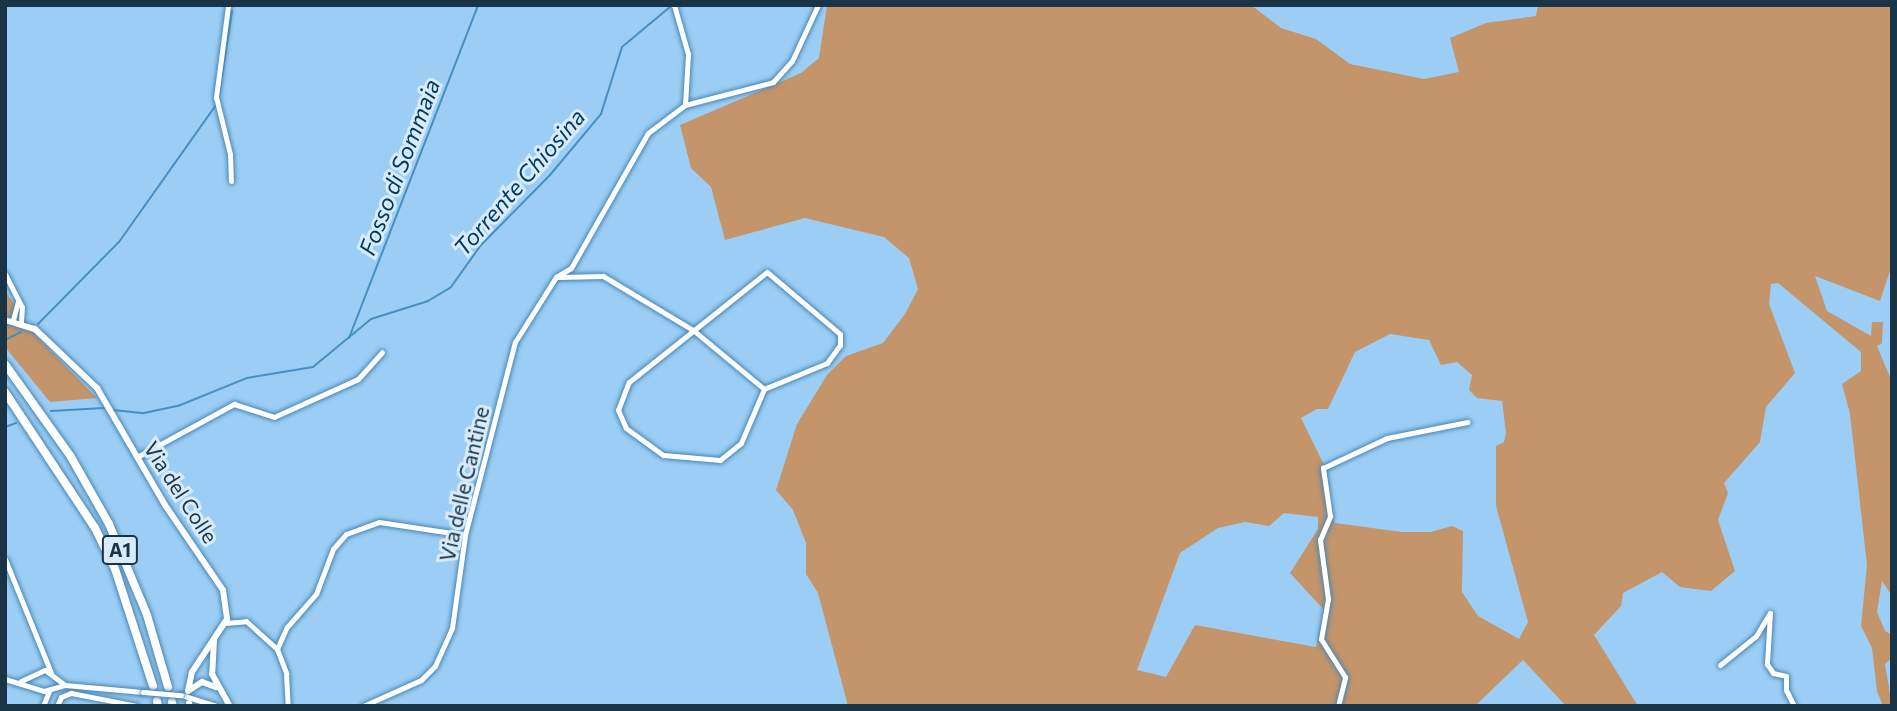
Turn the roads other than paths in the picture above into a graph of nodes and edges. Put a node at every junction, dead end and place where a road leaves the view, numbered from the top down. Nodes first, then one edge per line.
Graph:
1 (237, 5) edge
2 (818, 5) edge
3 (227, 6) edge
4 (675, 6) edge
5 (684, 105) junction
6 (231, 181) dead end
7 (5, 274) edge
8 (556, 277) junction
9 (13, 321) edge
10 (692, 330) junction
11 (382, 352) dead end
12 (5, 364) edge
13 (764, 388) junction
14 (5, 392) edge
15 (1467, 422) dead end
16 (137, 457) junction
17 (465, 535) junction
18 (5, 559) edge
19 (225, 623) junction
20 (214, 639) junction
21 (277, 649) junction
22 (1720, 665) dead end
23 (52, 675) junction
24 (34, 677) junction
25 (5, 679) edge
26 (21, 681) junction
27 (65, 685) junction
28 (153, 685) dead end
29 (36, 687) junction
30 (51, 687) junction
31 (168, 687) dead end
32 (217, 688) junction
33 (43, 705) edge
34 (57, 706) edge
35 (137, 706) edge
36 (217, 706) edge
37 (230, 706) edge
38 (288, 706) edge
39 (363, 706) edge
40 (1338, 706) edge
41 (1794, 706) edge

1 - 3 street
2 - 5 street
3 - 6 street
4 - 5 street
5 - 8 street, Via delle Cantine
7 - 9 street, Via del Colle
8 - 10 street
8 - 17 street, Via delle Cantine
9 - 16 main road, Via del Colle
10 - 13 street
10 - 13 street
10 - 13 street
11 - 16 street
12 - 31 highway, A1
14 - 28 highway, A1
15 - 40 street
16 - 19 main road, Via del Colle
17 - 21 street
17 - 39 street, Via delle Cantine
18 - 23 street
19 - 20 main road
19 - 21 street
20 - 32 main road
20 - 32 main road
21 - 38 street
22 - 41 street
23 - 24 street
23 - 27 street
23 - 30 street
24 - 26 street
24 - 29 street
25 - 26 street
26 - 29 street
27 - 30 street
27 - 36 street, bridge
29 - 30 street
29 - 33 street
30 - 33 street
32 - 37 main road
34 - 35 street

